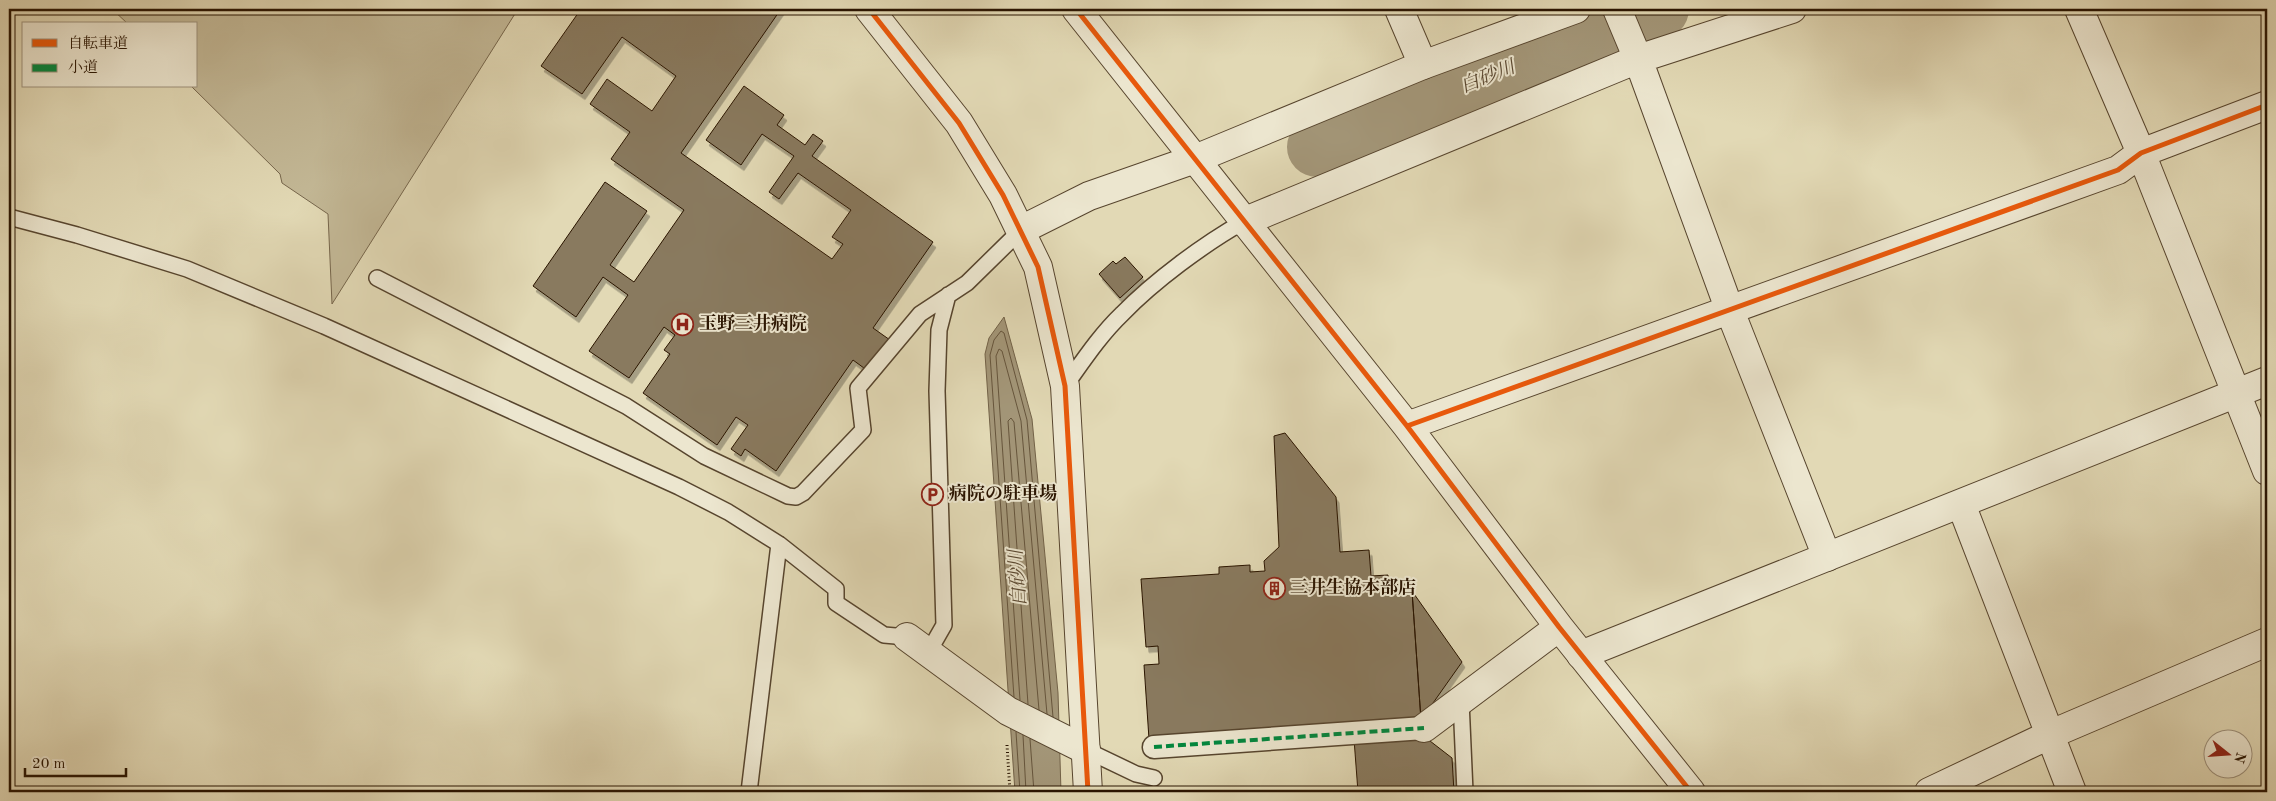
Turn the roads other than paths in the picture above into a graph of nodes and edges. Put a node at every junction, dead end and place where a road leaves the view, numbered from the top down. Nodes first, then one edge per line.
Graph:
1 (869, 9) edge
2 (1076, 9) edge
3 (1399, 9) edge
4 (1576, 9) edge
5 (1792, 9) edge
6 (2079, 9) edge
7 (1618, 12) edge
8 (1635, 53) junction
9 (1422, 65) junction
10 (2267, 105) edge
11 (2140, 153) junction
12 (1195, 159) junction
13 (9, 217) edge
14 (1244, 222) junction
15 (1022, 230) junction
16 (377, 278) dead end
17 (948, 295) junction
18 (1730, 311) junction
19 (2267, 381) edge
20 (1065, 386) junction
21 (2237, 394) junction
22 (1408, 426) junction
23 (2267, 470) edge
24 (1961, 504) junction
25 (779, 544) junction
26 (1827, 557) junction
27 (1560, 627) junction
28 (2267, 642) edge
29 (917, 645) junction
30 (1582, 655) junction
31 (1461, 700) junction
32 (1424, 728) joint
33 (2049, 735) junction
34 (1154, 747) dead end
35 (1086, 750) junction
36 (1154, 778) dead end
37 (749, 792) edge
38 (1088, 792) edge
39 (1465, 792) edge
40 (1691, 792) edge
41 (1929, 792) edge
42 (2072, 792) edge

1 - 15 street
2 - 12 street
3 - 9 street
4 - 9 street
5 - 8 street
6 - 11 street
7 - 8 street
8 - 14 street
8 - 18 street
9 - 12 street
10 - 11 street
11 - 18 street
11 - 21 street
12 - 14 street
12 - 15 street
13 - 25 lane
14 - 20 lane
14 - 22 street
15 - 17 lane
15 - 20 street
16 - 17 lane
17 - 29 lane
18 - 22 street
18 - 26 street
19 - 21 street
20 - 35 street
21 - 23 street
21 - 24 street
22 - 27 street
24 - 26 street
24 - 33 street
25 - 29 lane
25 - 37 lane
26 - 30 street
27 - 30 street
27 - 31 street
28 - 33 street
29 - 35 street
30 - 40 street
31 - 32 street
31 - 39 lane
32 - 34 street
33 - 41 street
33 - 42 street
35 - 36 lane
35 - 38 street

